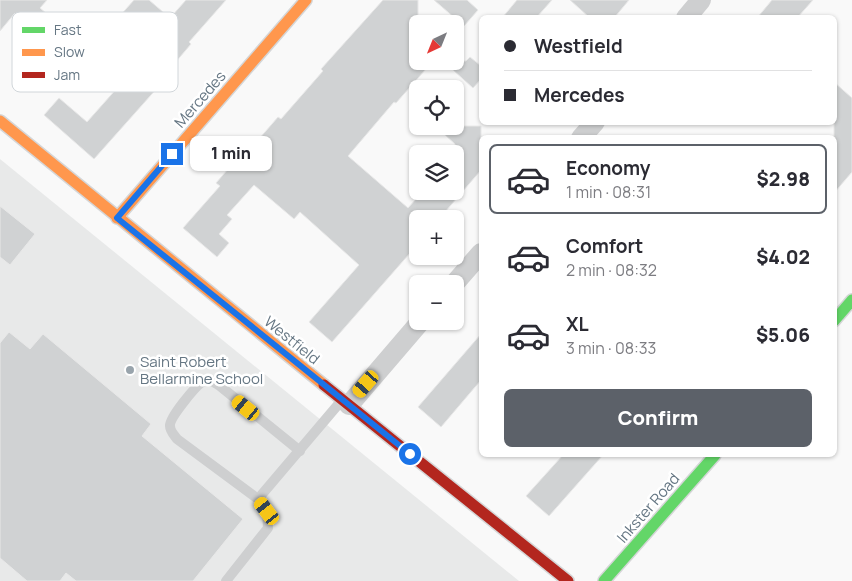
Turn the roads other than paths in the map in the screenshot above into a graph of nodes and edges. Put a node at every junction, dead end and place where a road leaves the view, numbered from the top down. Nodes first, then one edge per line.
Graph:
1 (306, 0) edge
2 (701, 0) edge
3 (688, 15) edge
4 (2, 128) edge
5 (117, 218) junction
6 (479, 255) edge
7 (462, 275) edge
8 (852, 300) edge
9 (837, 318) edge
10 (413, 330) edge
11 (345, 402) junction
12 (300, 451) junction
13 (713, 457) edge
14 (258, 499) junction
15 (226, 581) edge
16 (568, 581) edge
17 (604, 581) edge

1 - 5 street, Mercedes
2 - 3 street
4 - 5 street, Westfield
5 - 11 street, Westfield
6 - 7 street
8 - 9 street
10 - 11 street
11 - 12 lane
11 - 16 street, Westfield
12 - 14 lane
12 - 14 lane
13 - 17 street, Inkster Road
14 - 15 lane

